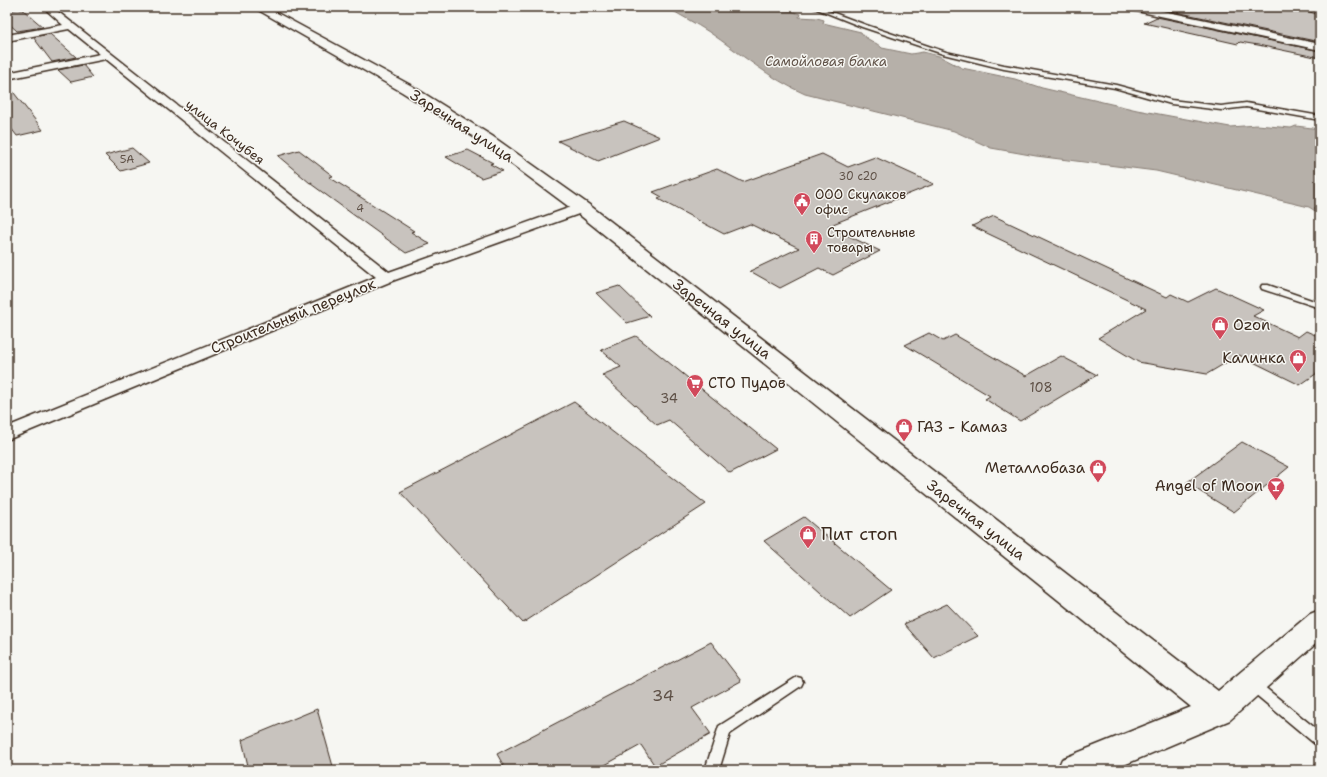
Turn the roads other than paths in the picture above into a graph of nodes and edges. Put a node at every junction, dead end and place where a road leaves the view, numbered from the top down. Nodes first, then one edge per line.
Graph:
1 (47, 7) edge
2 (258, 7) edge
3 (814, 7) edge
4 (1132, 7) edge
5 (70, 26) junction
6 (7, 38) edge
7 (1320, 47) edge
8 (107, 56) junction
9 (7, 76) edge
10 (1320, 118) edge
11 (582, 208) junction
12 (386, 278) junction
13 (1265, 287) dead end
14 (1320, 306) edge
15 (9, 431) edge
16 (1320, 622) edge
17 (797, 682) dead end
18 (1250, 683) junction
19 (1218, 710) junction
20 (1320, 740) edge
21 (712, 770) edge
22 (1074, 770) edge

1 - 5 street, улица Кочубея
2 - 11 main road, Заречная улица
3 - 10 lane
4 - 7 street
5 - 6 street
5 - 8 street, улица Кочубея
8 - 9 street
8 - 12 street, улица Кочубея
11 - 12 street, Строительный переулок
11 - 19 main road, Заречная улица
12 - 15 street, Строительный переулок
13 - 14 lane
16 - 18 main road
17 - 21 lane
18 - 19 main road
18 - 20 lane
19 - 22 main road

